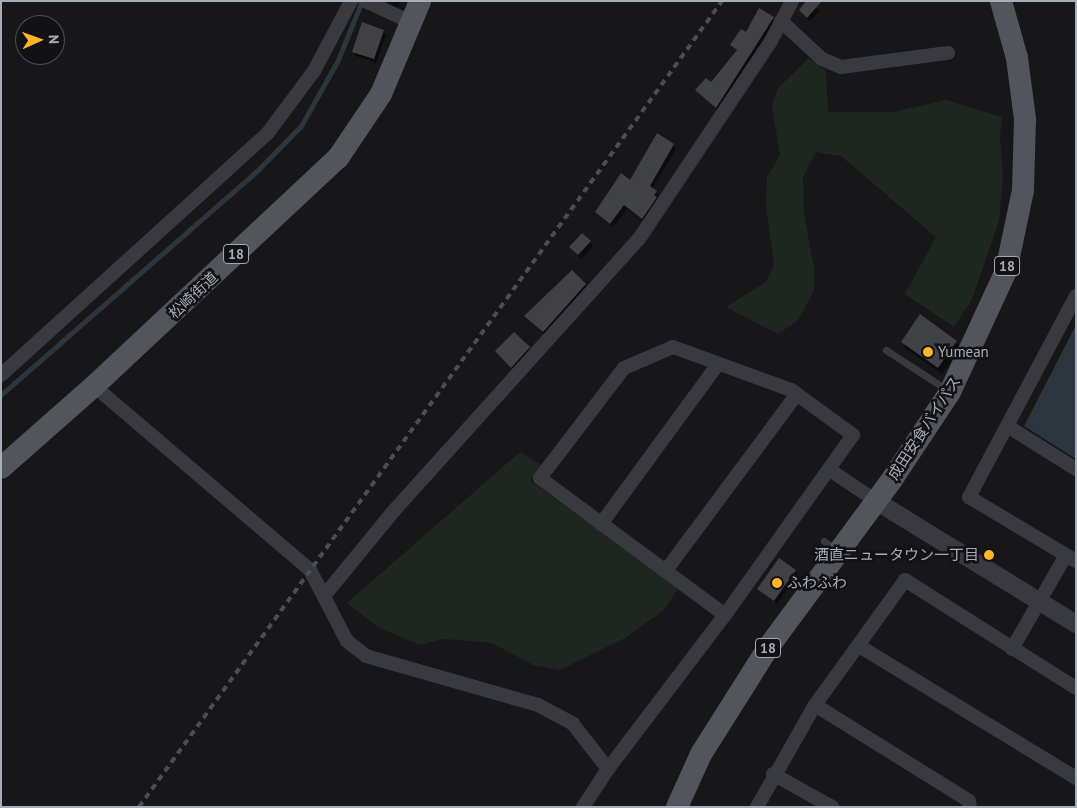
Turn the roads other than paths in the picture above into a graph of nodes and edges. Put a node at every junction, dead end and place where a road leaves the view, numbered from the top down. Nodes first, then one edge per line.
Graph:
1 (351, 1) edge
2 (420, 1) edge
3 (792, 1) edge
4 (1001, 1) edge
5 (368, 3) edge
6 (781, 21) junction
7 (413, 23) junction
8 (948, 53) dead end
9 (1076, 296) edge
10 (886, 350) dead end
11 (718, 364) junction
12 (1, 375) edge
13 (94, 386) junction
14 (950, 392) junction
15 (797, 394) junction
16 (1009, 426) junction
17 (1, 468) edge
18 (1076, 469) edge
19 (830, 470) junction
20 (876, 501) junction
21 (601, 524) junction
22 (1071, 558) edge
23 (667, 569) junction
24 (324, 596) junction
25 (1038, 602) junction
26 (725, 615) junction
27 (1076, 624) edge
28 (859, 646) junction
29 (1012, 650) junction
30 (1076, 688) edge
31 (815, 705) junction
32 (608, 769) junction
33 (773, 774) junction
34 (1076, 778) edge
35 (583, 807) edge
36 (677, 807) edge
37 (757, 807) edge
38 (832, 807) edge
39 (970, 807) edge

1 - 12 street
2 - 7 main road, 松崎街道 / 18
3 - 6 street
4 - 14 main road, 成田安食バイパス / 18
5 - 7 street
6 - 8 street
6 - 24 street
7 - 13 main road, 松崎街道 / 18
9 - 16 street
10 - 14 lane
11 - 15 street
11 - 21 street
11 - 21 street
13 - 17 main road, 松崎街道 / 18
13 - 24 street
14 - 20 main road, 成田安食バイパス / 18
15 - 19 street
15 - 23 street
16 - 18 street
16 - 22 street
19 - 20 street
19 - 26 street
20 - 25 street
20 - 36 main road, 成田安食バイパス / 18
21 - 23 street
22 - 25 street
23 - 26 street
24 - 32 street
25 - 27 street
25 - 29 street
26 - 32 street
28 - 29 street
28 - 31 street
28 - 34 street
29 - 30 street
31 - 33 street
31 - 39 street
32 - 35 street
33 - 37 street
33 - 38 street

